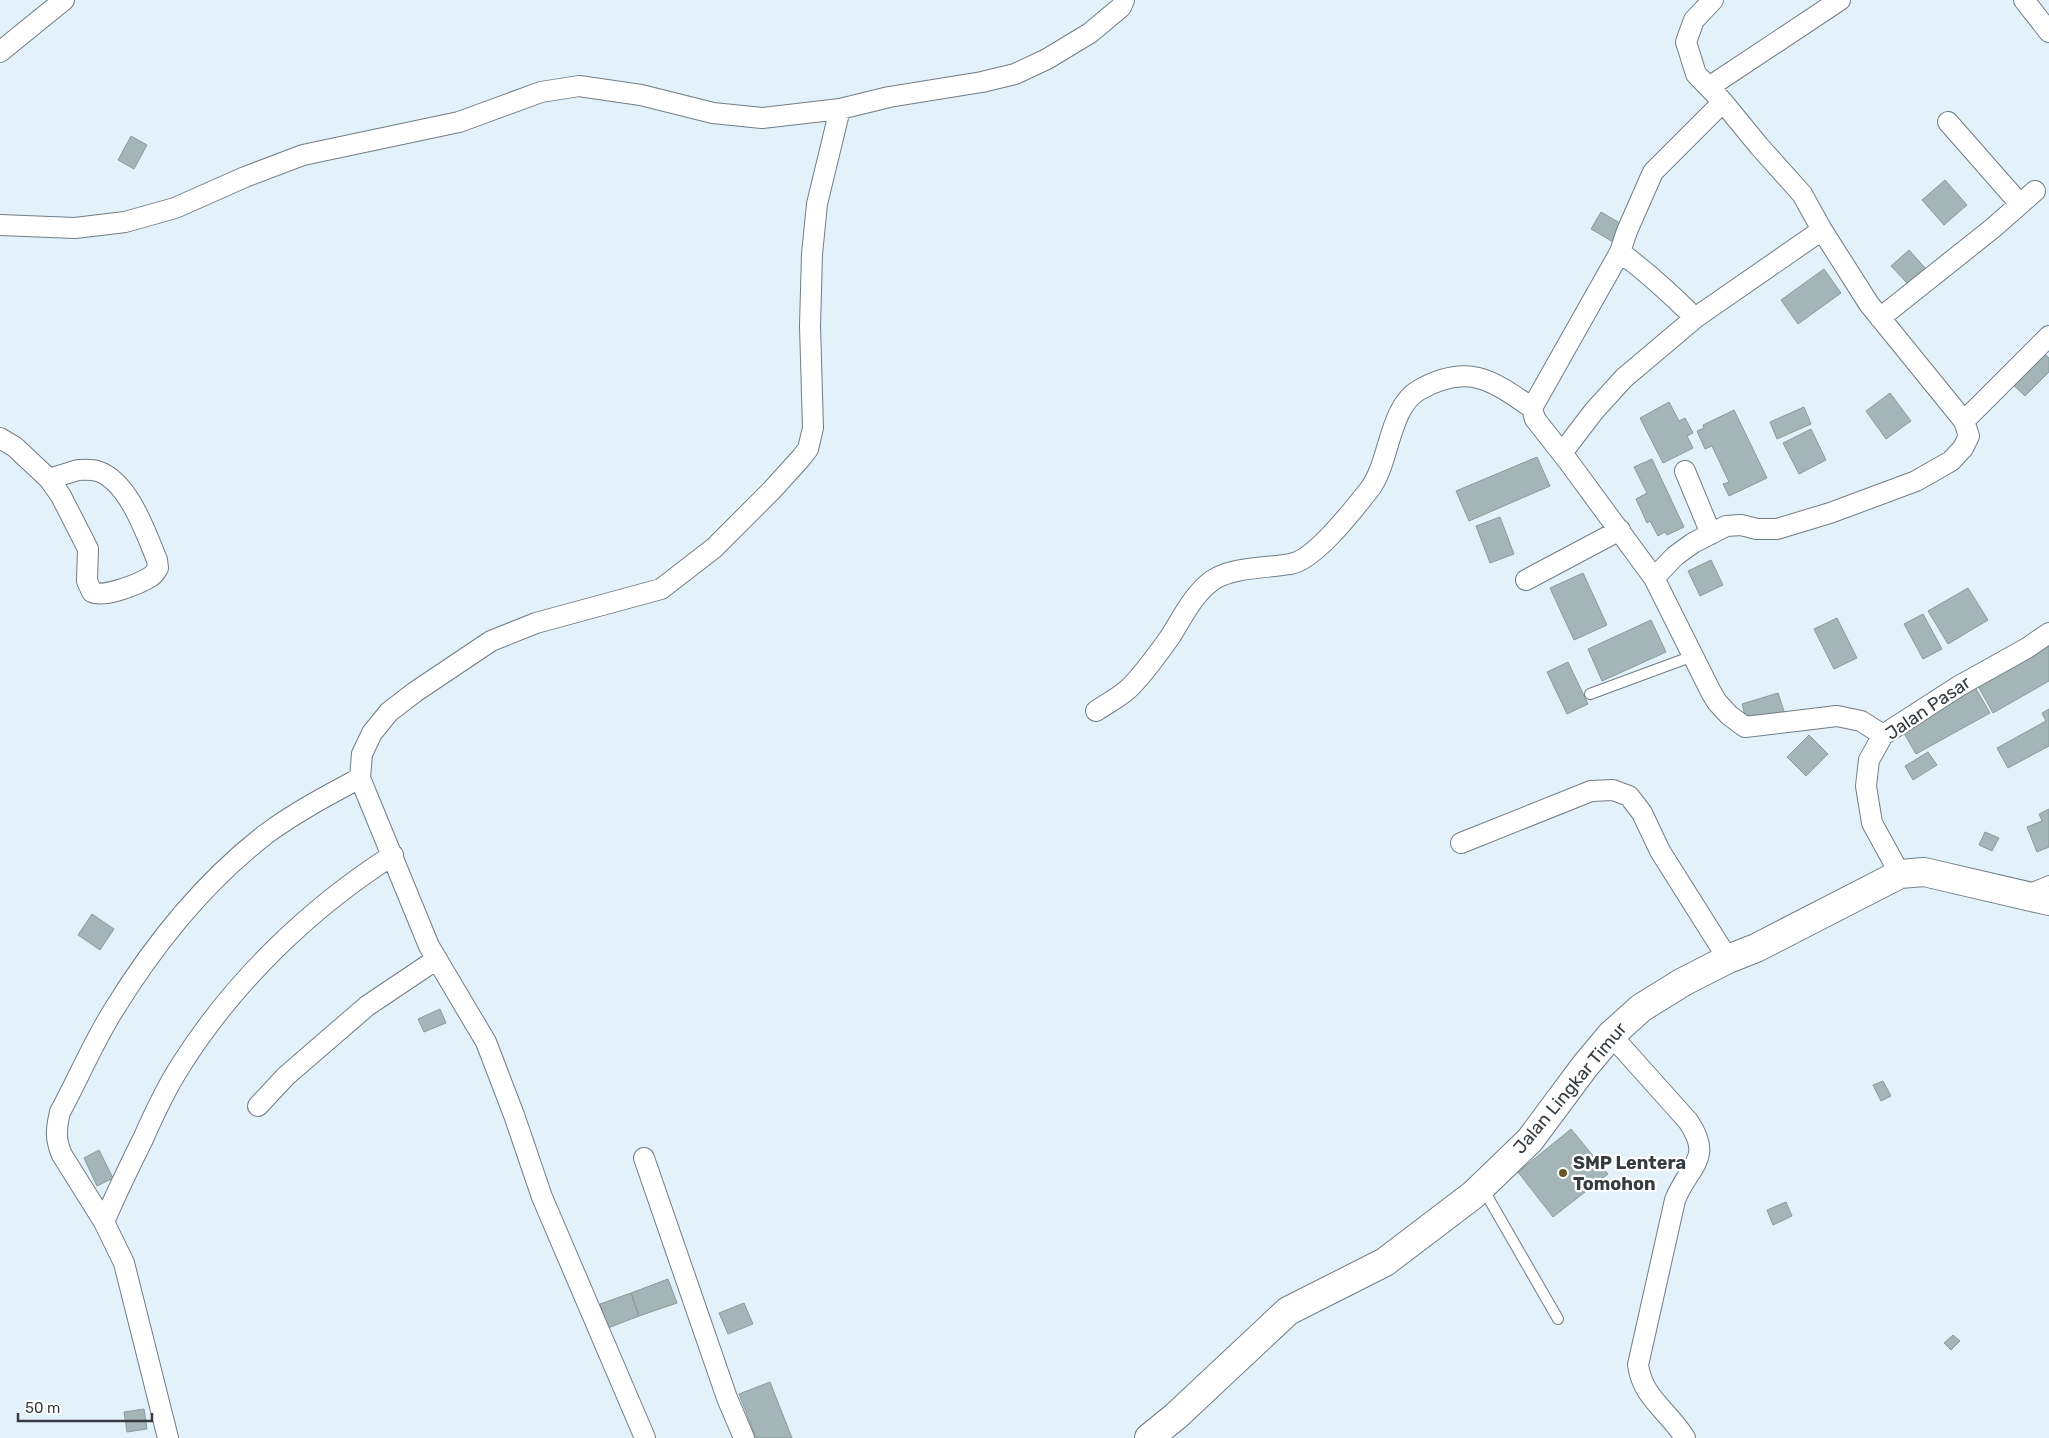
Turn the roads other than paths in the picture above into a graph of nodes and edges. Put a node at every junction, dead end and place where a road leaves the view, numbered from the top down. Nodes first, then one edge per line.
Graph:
1 (64, 0) edge
2 (1124, 0) edge
3 (1713, 0) edge
4 (1840, 0) edge
5 (2024, 0) edge
6 (2049, 32) edge
7 (0, 52) edge
8 (1709, 87) junction
9 (1723, 102) junction
10 (840, 109) junction
11 (1948, 122) dead end
12 (2035, 191) dead end
13 (2020, 204) junction
14 (0, 225) edge
15 (1822, 230) junction
16 (1620, 252) junction
17 (1695, 318) junction
18 (1880, 318) junction
19 (2049, 336) edge
20 (1532, 408) junction
21 (1964, 421) junction
22 (0, 438) edge
23 (1562, 453) junction
24 (1685, 471) dead end
25 (50, 479) junction
26 (1620, 530) junction
27 (1711, 534) junction
28 (1654, 578) junction
29 (1526, 580) dead end
30 (2049, 634) edge
31 (1693, 656) junction
32 (1590, 694) dead end
33 (1096, 711) dead end
34 (1883, 735) junction
35 (360, 778) junction
36 (1461, 843) dead end
37 (393, 855) junction
38 (1900, 874) junction
39 (2049, 881) edge
40 (2015, 895) junction
41 (2049, 901) edge
42 (437, 959) junction
43 (1728, 959) junction
44 (1611, 1035) junction
45 (258, 1106) dead end
46 (644, 1158) dead end
47 (1481, 1187) junction
48 (104, 1222) junction
49 (1558, 1319) dead end
50 (168, 1438) edge
51 (645, 1438) edge
52 (744, 1438) edge
53 (1149, 1438) edge
54 (1684, 1438) edge

1 - 7 street
2 - 10 street
3 - 8 street
4 - 8 street
5 - 6 street
8 - 9 street
9 - 15 street
9 - 16 street
10 - 14 street
10 - 35 street
11 - 13 street
12 - 13 street
13 - 18 street
15 - 17 street
15 - 18 street
16 - 17 street
16 - 20 street
17 - 23 street
18 - 21 street
19 - 21 street
20 - 23 street
20 - 33 street
21 - 27 street
22 - 25 street
23 - 26 street
24 - 27 street
25 - 25 street
26 - 28 street
26 - 29 street
27 - 28 street
28 - 31 street
30 - 34 street, Jalan Pasar
31 - 32 lane
31 - 34 street
34 - 38 street, Jalan Pasar
35 - 37 street
35 - 48 street
36 - 43 street
37 - 42 street
37 - 48 street
38 - 40 main road, Jalan Lingkar Timur
38 - 43 main road, Jalan Lingkar Timur
39 - 40 lane
40 - 41 main road, Jalan Lingkar Timur
42 - 45 street
42 - 51 street
43 - 44 main road, Jalan Lingkar Timur
44 - 47 main road, Jalan Lingkar Timur
44 - 54 street
46 - 52 street
47 - 49 lane
47 - 53 main road, Jalan Lingkar Timur
48 - 50 street

